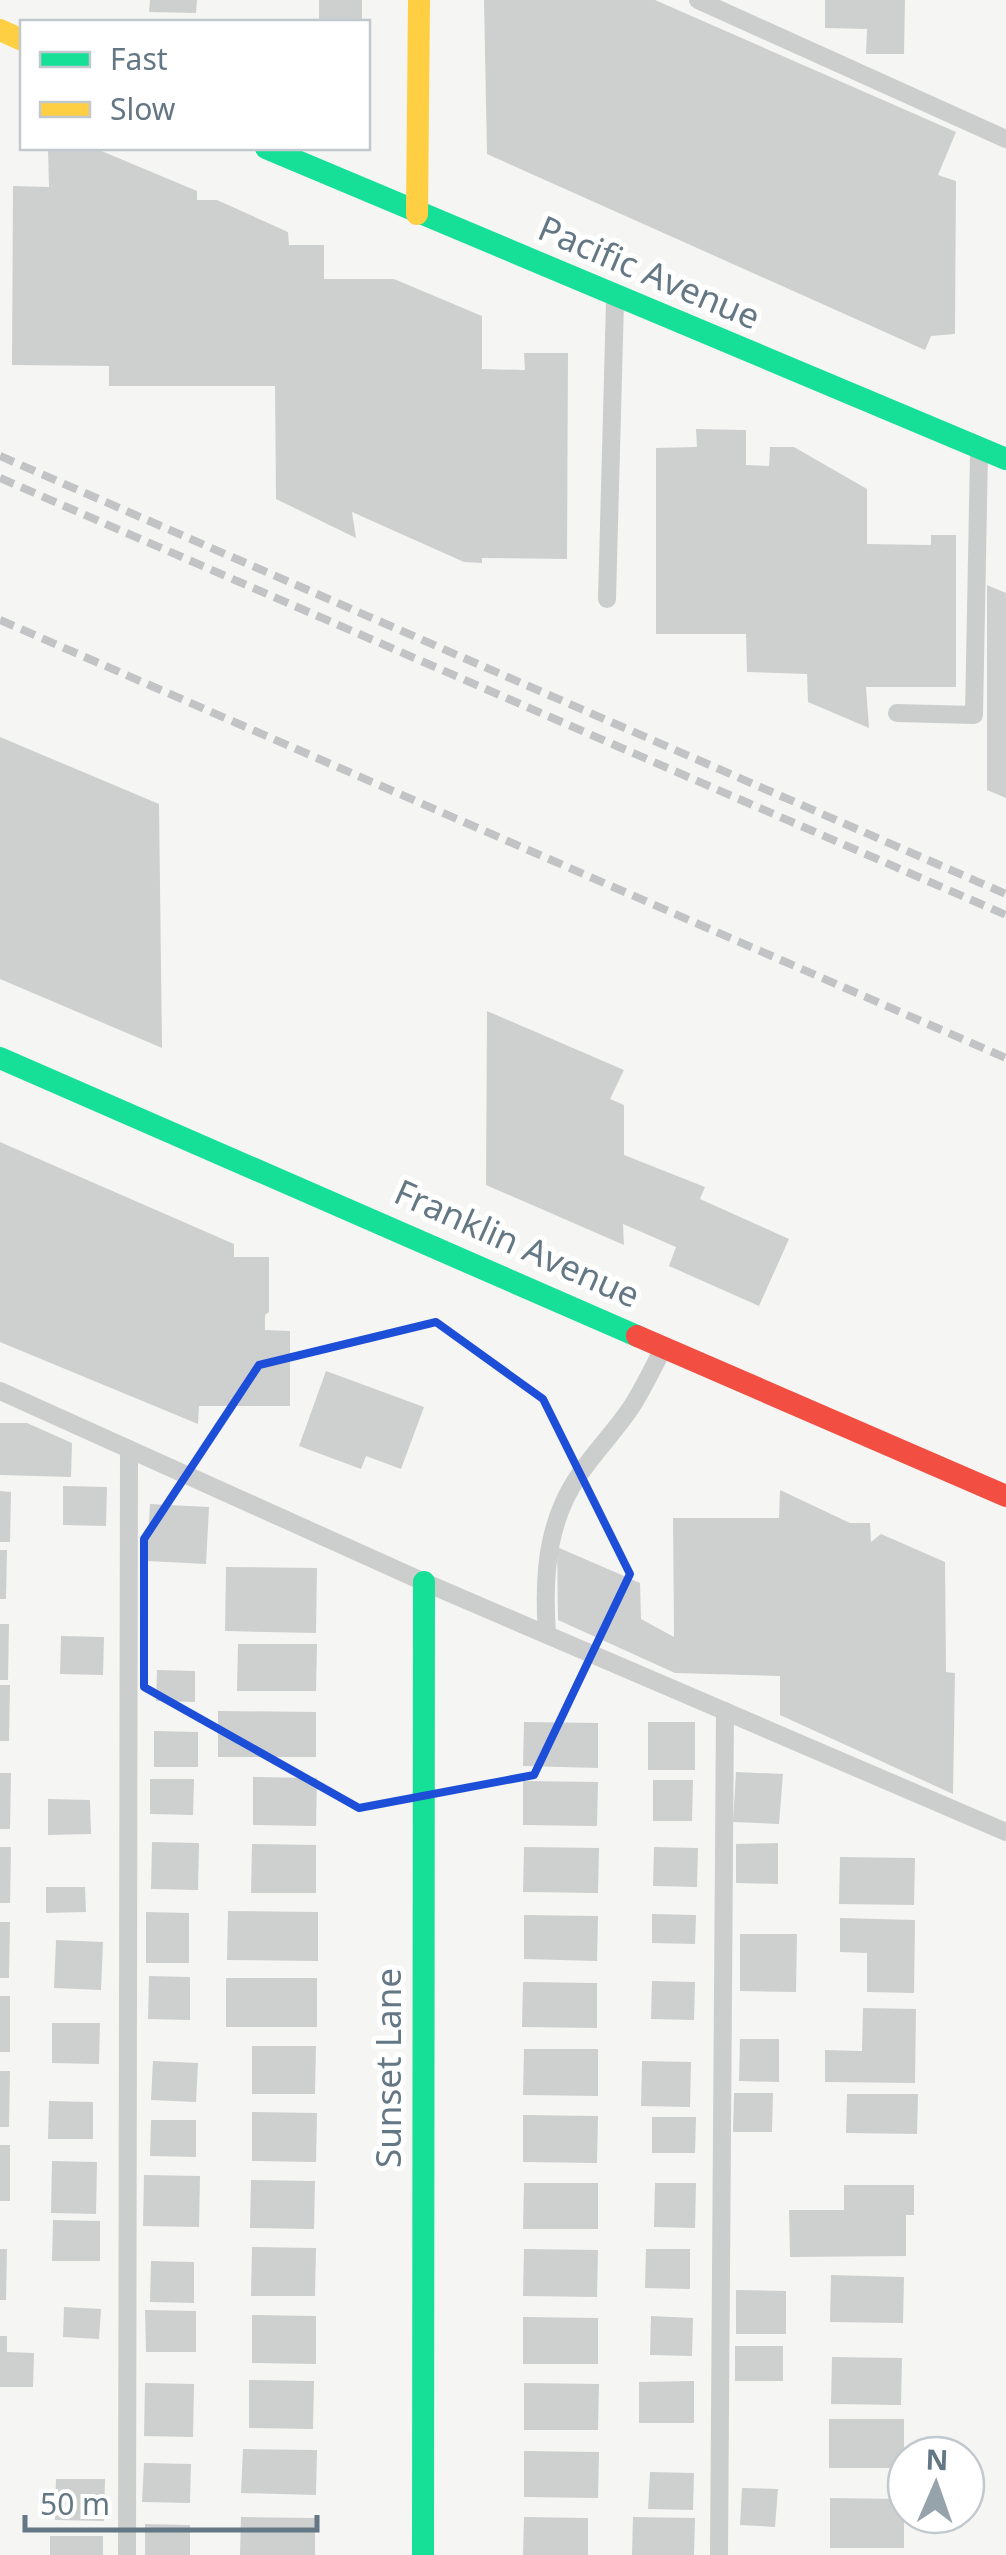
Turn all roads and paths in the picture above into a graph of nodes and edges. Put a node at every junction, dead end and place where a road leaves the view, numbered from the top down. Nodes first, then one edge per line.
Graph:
1 (419, 0) edge
2 (698, 0) edge
3 (716, 4) edge
4 (1006, 138) edge
5 (271, 150) edge
6 (416, 214) junction
7 (615, 296) junction
8 (979, 448) junction
9 (1006, 459) edge
10 (606, 600) dead end
11 (897, 713) dead end
12 (0, 1058) edge
13 (665, 1347) junction
14 (0, 1390) edge
15 (130, 1449) junction
16 (1006, 1496) edge
17 (424, 1582) junction
18 (546, 1634) junction
19 (724, 1711) junction
20 (1006, 1832) edge
21 (127, 2555) edge
22 (423, 2555) edge
23 (720, 2555) edge

1 - 6 street
2 - 3 lane
3 - 4 lane
5 - 6 street, Pacific Avenue
6 - 7 street, Pacific Avenue
7 - 8 street, Pacific Avenue
7 - 10 lane
8 - 9 street, Pacific Avenue
8 - 11 lane
12 - 13 street, Franklin Avenue
13 - 16 street, Franklin Avenue
13 - 18 lane
14 - 15 lane
15 - 17 lane
15 - 21 lane
17 - 18 lane
17 - 22 street, Sunset Lane
18 - 19 lane
19 - 20 lane
19 - 23 lane

